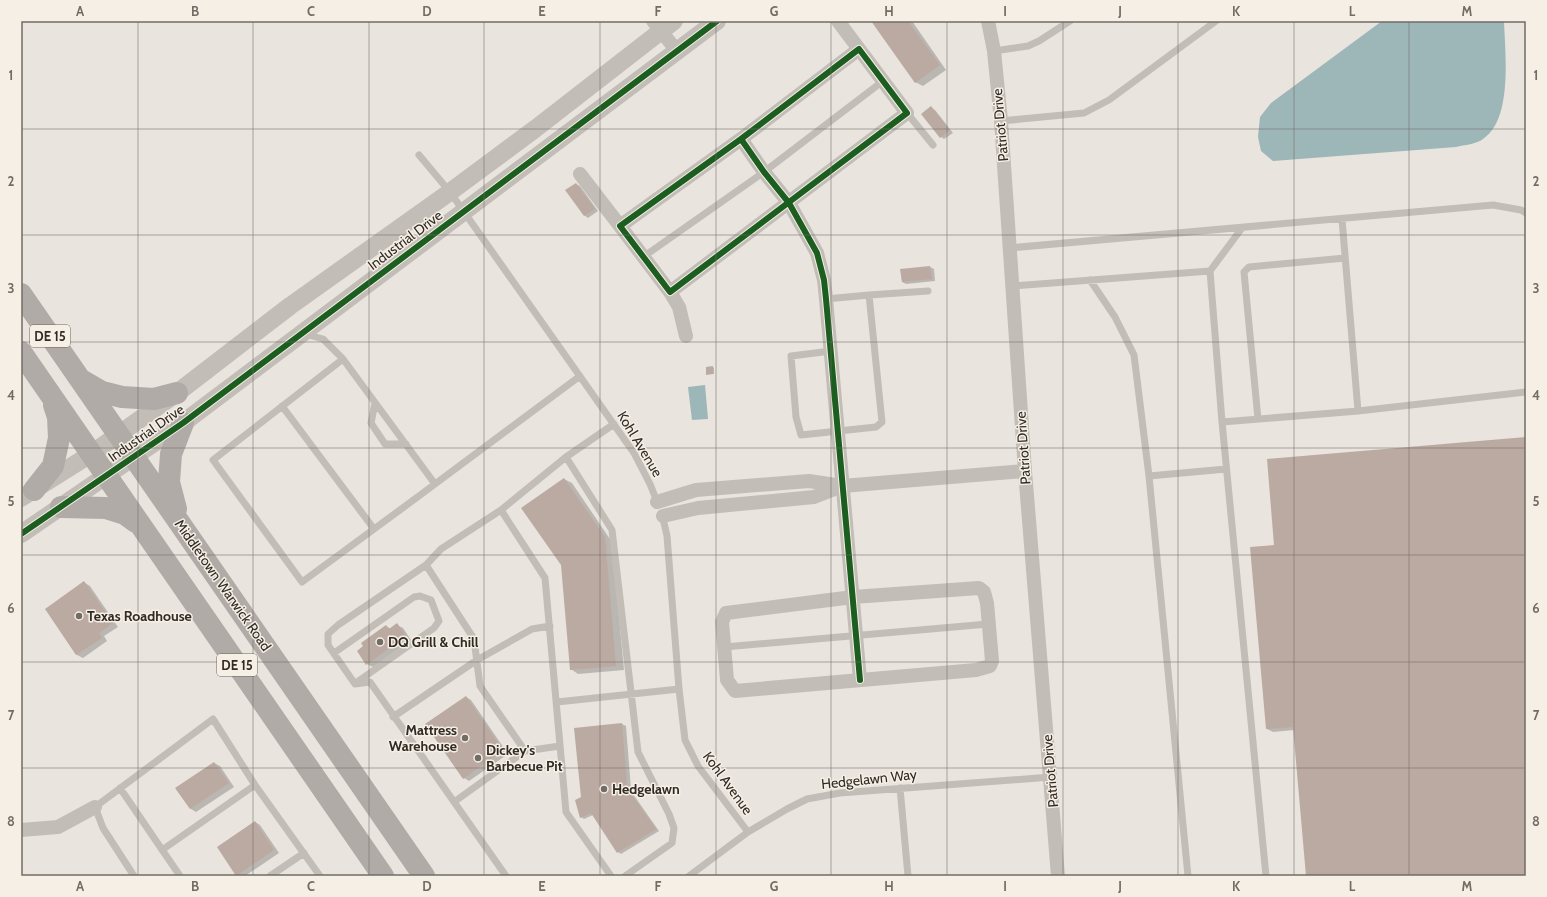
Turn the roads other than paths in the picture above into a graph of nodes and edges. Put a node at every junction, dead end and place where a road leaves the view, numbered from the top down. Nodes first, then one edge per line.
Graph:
1 (717, 21) edge
2 (838, 21) edge
3 (988, 21) edge
4 (1070, 21) edge
5 (1216, 21) edge
6 (663, 24) edge
7 (859, 49) junction
8 (677, 51) junction
9 (994, 52) junction
10 (883, 81) junction
11 (907, 113) junction
12 (1001, 121) junction
13 (741, 139) junction
14 (933, 145) dead end
15 (419, 155) dead end
16 (764, 172) junction
17 (580, 174) dead end
18 (450, 192) junction
19 (789, 202) junction
20 (463, 211) junction
21 (1526, 213) edge
22 (1342, 219) junction
23 (620, 226) junction
24 (1242, 228) junction
25 (1009, 248) junction
26 (643, 257) junction
27 (1345, 258) junction
28 (1210, 270) junction
29 (1090, 280) junction
30 (1012, 286) junction
31 (928, 291) dead end
32 (670, 292) junction
33 (21, 294) edge
34 (870, 295) junction
35 (826, 298) junction
36 (301, 333) junction
37 (686, 336) dead end
38 (831, 351) junction
39 (21, 352) edge
40 (343, 359) junction
41 (580, 376) junction
42 (80, 379) junction
43 (1526, 392) edge
44 (49, 393) junction
45 (177, 393) junction
46 (375, 403) junction
47 (282, 406) junction
48 (1358, 411) junction
49 (1258, 419) junction
50 (1222, 422) junction
51 (183, 423) junction
52 (614, 424) junction
53 (837, 432) junction
54 (118, 434) junction
55 (406, 444) junction
56 (91, 454) junction
57 (134, 457) junction
58 (566, 457) junction
59 (1226, 469) junction
60 (1025, 471) junction
61 (106, 475) junction
62 (1149, 476) junction
63 (435, 484) junction
64 (842, 486) junction
65 (27, 494) edge
66 (657, 502) junction
67 (61, 507) junction
68 (501, 510) junction
69 (663, 516) junction
70 (180, 523) junction
71 (141, 526) junction
72 (374, 529) junction
73 (21, 534) edge
74 (426, 565) junction
75 (853, 597) junction
76 (988, 624) junction
77 (550, 626) junction
78 (857, 635) junction
79 (724, 647) junction
80 (334, 653) junction
81 (477, 660) junction
82 (860, 680) junction
83 (355, 684) junction
84 (679, 689) junction
85 (631, 694) junction
86 (557, 702) junction
87 (394, 717) junction
88 (560, 746) junction
89 (525, 751) junction
90 (1051, 778) junction
91 (255, 785) junction
92 (120, 788) junction
93 (900, 788) junction
94 (454, 802) junction
95 (95, 807) junction
96 (21, 830) edge
97 (748, 832) junction
98 (162, 850) junction
99 (304, 853) junction
100 (608, 875) edge
101 (134, 876) edge
102 (180, 876) edge
103 (270, 876) edge
104 (320, 876) edge
105 (383, 876) edge
106 (424, 876) edge
107 (506, 876) edge
108 (625, 876) edge
109 (689, 876) edge
110 (908, 876) edge
111 (1058, 876) edge
112 (1188, 876) edge
113 (1266, 876) edge

1 - 8 street, Industrial Drive
2 - 7 street
3 - 9 street, Patriot Drive
4 - 9 lane
5 - 12 lane
6 - 8 street
6 - 18 street, Industrial Drive
7 - 10 street
7 - 13 street
8 - 20 street, Industrial Drive
9 - 12 street, Patriot Drive
10 - 11 street
10 - 16 lane
11 - 14 lane
11 - 19 street
12 - 25 street, Patriot Drive
13 - 16 street
13 - 23 street
15 - 18 lane, Kohl Avenue
16 - 19 street
16 - 26 lane
17 - 23 street
18 - 20 lane, Kohl Avenue
18 - 45 street, Industrial Drive
19 - 32 street
19 - 35 street
20 - 36 street, Industrial Drive
20 - 41 lane, Kohl Avenue
21 - 22 lane
22 - 24 lane
22 - 27 lane
23 - 26 street
24 - 25 lane
24 - 28 lane
25 - 30 street, Patriot Drive
26 - 32 street
27 - 48 lane
27 - 49 lane
28 - 29 lane
28 - 50 lane
29 - 30 lane
29 - 62 lane
30 - 60 street, Patriot Drive
31 - 34 lane
32 - 37 street
33 - 42 main road, Middletown Warwick Road / DE 15
34 - 35 lane
34 - 53 lane
35 - 38 street
36 - 40 lane
36 - 51 street, Industrial Drive
38 - 53 street
38 - 53 lane
39 - 44 main road, DE 15
40 - 46 lane
40 - 47 lane
41 - 52 lane, Kohl Avenue
41 - 63 lane
42 - 45 main road
42 - 54 main road, Middletown Warwick Road / DE 15
43 - 48 lane
44 - 56 main road, DE 15
44 - 65 main road
45 - 54 street, Industrial Drive
46 - 55 lane
46 - 55 lane
47 - 72 lane
47 - 72 lane
48 - 49 lane
49 - 50 lane
50 - 59 lane
51 - 57 street, Industrial Drive
51 - 70 main road
52 - 58 lane
52 - 66 lane, Kohl Avenue
53 - 64 street
54 - 56 street, Industrial Drive
54 - 57 main road, Middletown Warwick Road / DE 15
55 - 63 lane
56 - 61 main road, DE 15
56 - 65 street, Industrial Drive
57 - 61 street, Industrial Drive
57 - 70 main road, Middletown Warwick Road / DE 15
58 - 68 lane
58 - 85 lane
59 - 62 lane
59 - 113 lane
60 - 64 street
60 - 90 street, Patriot Drive
61 - 67 street, Industrial Drive
61 - 71 main road, DE 15
62 - 112 lane
63 - 72 lane
64 - 66 street
64 - 69 street
64 - 75 street
66 - 69 lane, Kohl Avenue
67 - 71 main road
67 - 73 street, Industrial Drive
68 - 74 lane
68 - 77 lane
69 - 84 lane, Kohl Avenue
70 - 106 main road, Middletown Warwick Road / DE 15
71 - 105 main road, DE 15
74 - 80 lane
74 - 81 lane
75 - 76 street
75 - 78 street
75 - 79 street
76 - 78 lane
76 - 82 street
77 - 81 lane
77 - 86 lane
78 - 79 lane
78 - 82 street
79 - 82 street
80 - 83 lane
80 - 83 lane
81 - 87 lane
81 - 89 lane
83 - 87 lane
84 - 85 lane
84 - 97 lane, Kohl Avenue
85 - 86 lane
85 - 108 lane
86 - 88 lane
87 - 94 lane
88 - 89 lane
88 - 100 lane
89 - 94 lane
90 - 93 lane, Hedgelawn Way
90 - 111 street, Patriot Drive
91 - 92 lane
91 - 98 lane
91 - 99 lane
92 - 95 lane
92 - 98 lane
93 - 97 lane, Hedgelawn Way
93 - 110 lane
94 - 107 lane
95 - 96 street
95 - 101 lane
97 - 109 lane, Hedgelawn Way
98 - 102 lane
99 - 103 lane
99 - 104 lane

